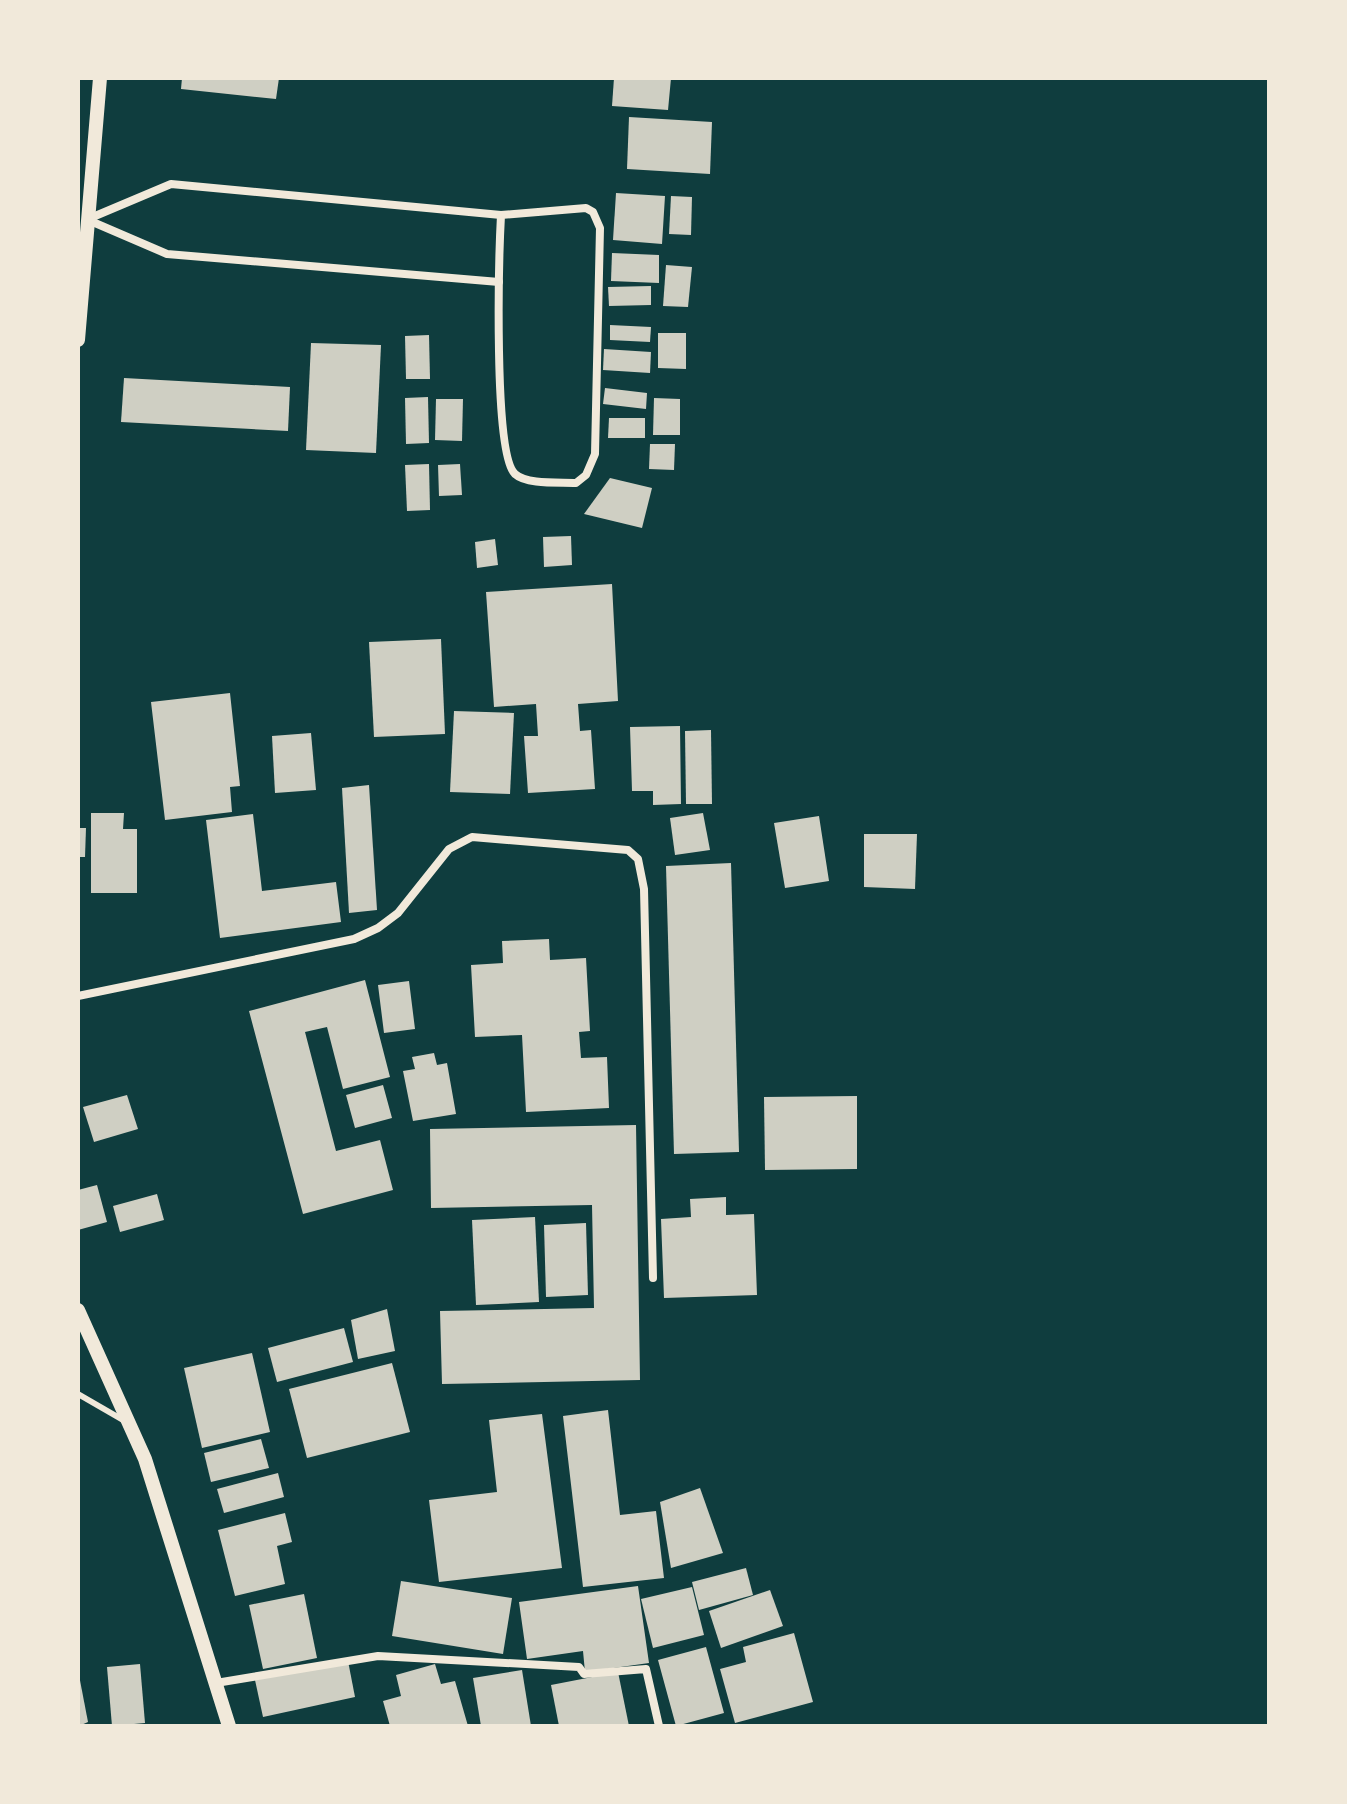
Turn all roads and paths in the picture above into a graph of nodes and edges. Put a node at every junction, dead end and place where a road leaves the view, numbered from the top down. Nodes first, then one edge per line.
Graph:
1 (100, 78) edge
2 (501, 215) junction
3 (83, 219) edge
4 (499, 282) junction
5 (78, 340) edge
6 (78, 996) edge
7 (653, 1278) dead end
8 (78, 1310) edge
9 (78, 1394) edge
10 (132, 1426) junction
11 (216, 1683) junction
12 (229, 1726) edge
13 (659, 1726) edge

1 - 3 street
2 - 3 street
2 - 4 street
2 - 4 street
3 - 4 street
3 - 5 street
6 - 7 street
8 - 10 street
9 - 10 lane
10 - 11 street
11 - 12 street
11 - 13 street

